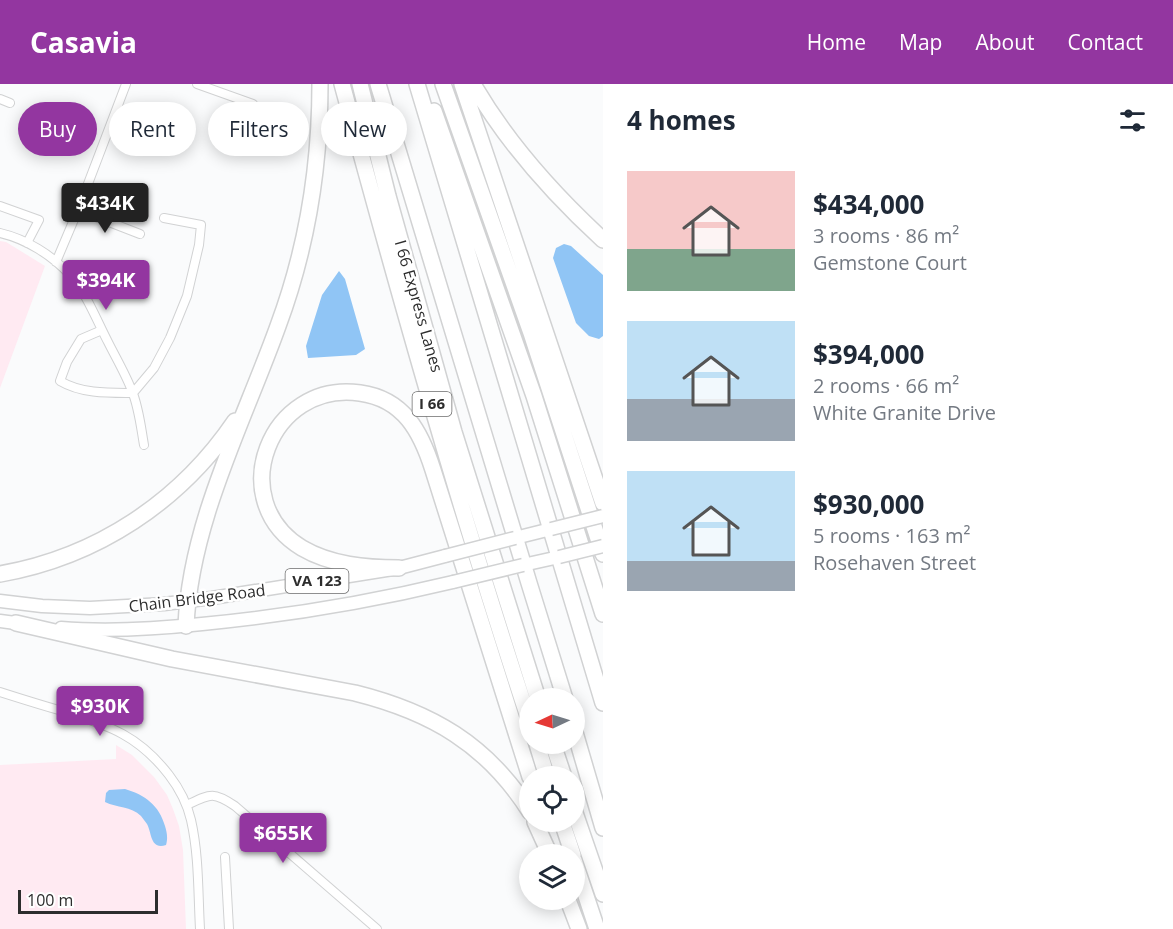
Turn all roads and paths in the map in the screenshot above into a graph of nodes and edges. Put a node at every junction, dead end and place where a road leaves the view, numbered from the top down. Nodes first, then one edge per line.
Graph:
1 (126, 84) edge
2 (197, 84) edge
3 (320, 84) edge
4 (342, 84) edge
5 (360, 84) edge
6 (378, 84) edge
7 (417, 84) edge
8 (425, 84) edge
9 (443, 84) edge
10 (462, 84) edge
11 (473, 84) edge
12 (0, 99) edge
13 (247, 102) edge
14 (10, 103) dead end
15 (0, 206) edge
16 (78, 210) junction
17 (164, 218) dead end
18 (0, 233) edge
19 (140, 234) dead end
20 (603, 240) edge
21 (27, 243) junction
22 (57, 262) junction
23 (102, 330) junction
24 (133, 393) junction
25 (253, 393) junction
26 (144, 445) dead end
27 (603, 503) edge
28 (603, 516) edge
29 (549, 522) junction
30 (515, 538) junction
31 (603, 546) edge
32 (603, 554) edge
33 (559, 557) junction
34 (523, 565) junction
35 (399, 568) junction
36 (0, 574) edge
37 (0, 602) edge
38 (187, 602) junction
39 (603, 614) edge
40 (0, 621) edge
41 (16, 623) junction
42 (186, 626) junction
43 (535, 688) edge
44 (562, 688) edge
45 (519, 690) edge
46 (0, 692) edge
47 (603, 703) edge
48 (581, 754) edge
49 (527, 766) edge
50 (519, 797) edge
51 (187, 805) junction
52 (603, 828) edge
53 (582, 832) edge
54 (225, 857) dead end
55 (585, 893) edge
56 (603, 894) edge
57 (572, 910) edge
58 (200, 929) edge
59 (229, 929) edge
60 (377, 929) edge
61 (579, 929) edge
62 (597, 929) edge

1 - 16 street
2 - 13 street
3 - 25 highway
4 - 45 highway, I 66
5 - 43 highway, I 66 Express Lanes
6 - 30 highway
7 - 29 highway
8 - 39 highway
9 - 32 highway
10 - 27 highway
11 - 20 highway
12 - 14 street
15 - 21 street
16 - 19 street
16 - 22 street
17 - 24 street
18 - 21 street
21 - 22 street
22 - 23 street
23 - 24 street
23 - 24 street
24 - 26 street
25 - 36 highway
25 - 38 highway
28 - 29 main road, Chain Bridge Road / VA 123, bridge
29 - 30 main road, Chain Bridge Road / VA 123
29 - 33 highway
30 - 34 highway
30 - 35 main road, Chain Bridge Road / VA 123, bridge
31 - 33 main road, Chain Bridge Road / VA 123, bridge
33 - 34 main road, Chain Bridge Road / VA 123
33 - 47 highway
34 - 42 main road, Chain Bridge Road / VA 123, bridge
34 - 44 highway
35 - 38 main road, Chain Bridge Road / VA 123
35 - 49 highway
37 - 38 main road, Chain Bridge Road / VA 123
38 - 42 highway
40 - 41 main road, Chain Bridge Road / VA 123
41 - 42 main road, Chain Bridge Road / VA 123
41 - 50 highway
46 - 51 street
48 - 52 highway
51 - 58 street
51 - 60 street
53 - 56 highway
54 - 59 street
55 - 62 highway
57 - 61 highway

